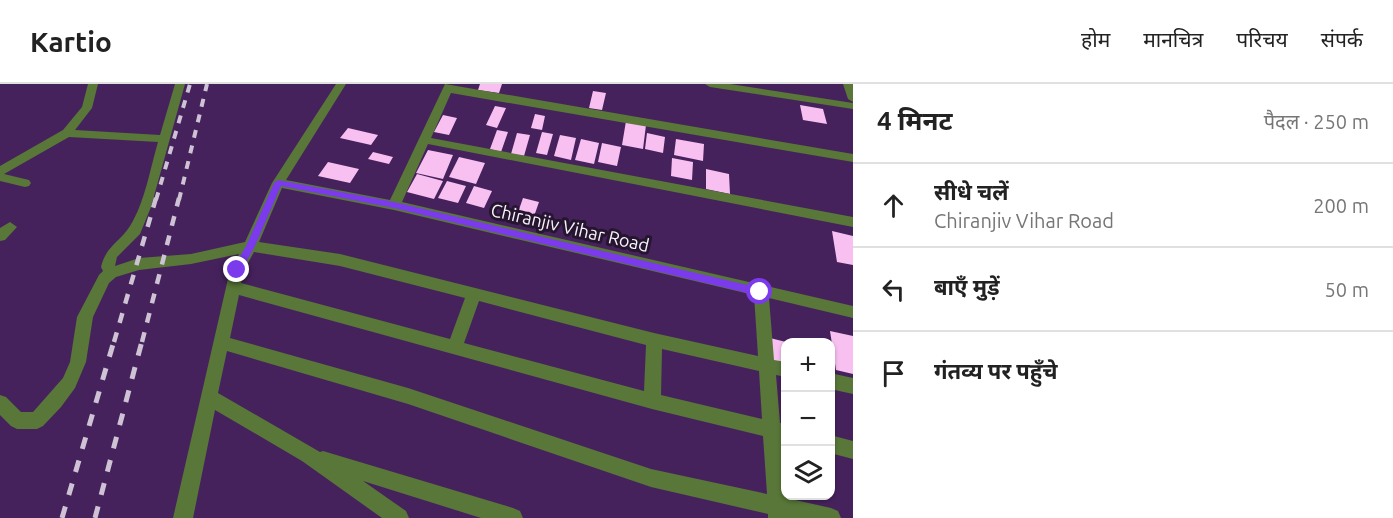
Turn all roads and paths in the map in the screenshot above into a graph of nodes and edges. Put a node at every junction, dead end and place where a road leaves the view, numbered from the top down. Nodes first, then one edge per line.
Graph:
1 (93, 84) edge
2 (180, 84) edge
3 (341, 84) edge
4 (710, 84) edge
5 (848, 84) edge
6 (448, 87) edge
7 (853, 99) edge
8 (853, 106) edge
9 (67, 133) junction
10 (164, 139) junction
11 (424, 140) junction
12 (853, 158) edge
13 (0, 171) edge
14 (0, 177) edge
15 (25, 183) dead end
16 (278, 183) junction
17 (394, 205) junction
18 (853, 222) edge
19 (250, 246) junction
20 (111, 273) junction
21 (233, 287) junction
22 (760, 292) junction
23 (474, 294) junction
24 (853, 312) edge
25 (654, 340) junction
26 (220, 342) junction
27 (455, 346) junction
28 (765, 365) junction
29 (781, 369) edge
30 (835, 382) edge
31 (853, 386) edge
32 (209, 397) junction
33 (652, 401) junction
34 (2, 411) edge
35 (778, 431) edge
36 (835, 445) edge
37 (853, 450) edge
38 (308, 455) junction
39 (778, 511) edge
40 (183, 518) edge
41 (399, 518) edge
42 (513, 518) edge
43 (831, 518) edge

1 - 9 street
2 - 10 street
3 - 16 street
4 - 8 street
5 - 7 street
6 - 11 street
6 - 12 street
9 - 10 street
9 - 13 street
10 - 20 street
11 - 17 street
11 - 18 street
14 - 15 street
16 - 17 street, Chiranjiv Vihar Road
16 - 19 street
17 - 22 street, Chiranjiv Vihar Road
19 - 20 street
19 - 21 street
19 - 23 street
20 - 34 street
21 - 26 street
21 - 27 street
22 - 24 street, Chiranjiv Vihar Road
22 - 28 street
23 - 25 street
23 - 27 street
25 - 28 street
25 - 33 street
26 - 32 street
26 - 39 street
27 - 33 street
28 - 29 street
28 - 35 street
30 - 31 street
32 - 38 street
32 - 40 street
33 - 35 street
35 - 39 street
36 - 37 street
38 - 41 street
38 - 42 street
39 - 43 street

